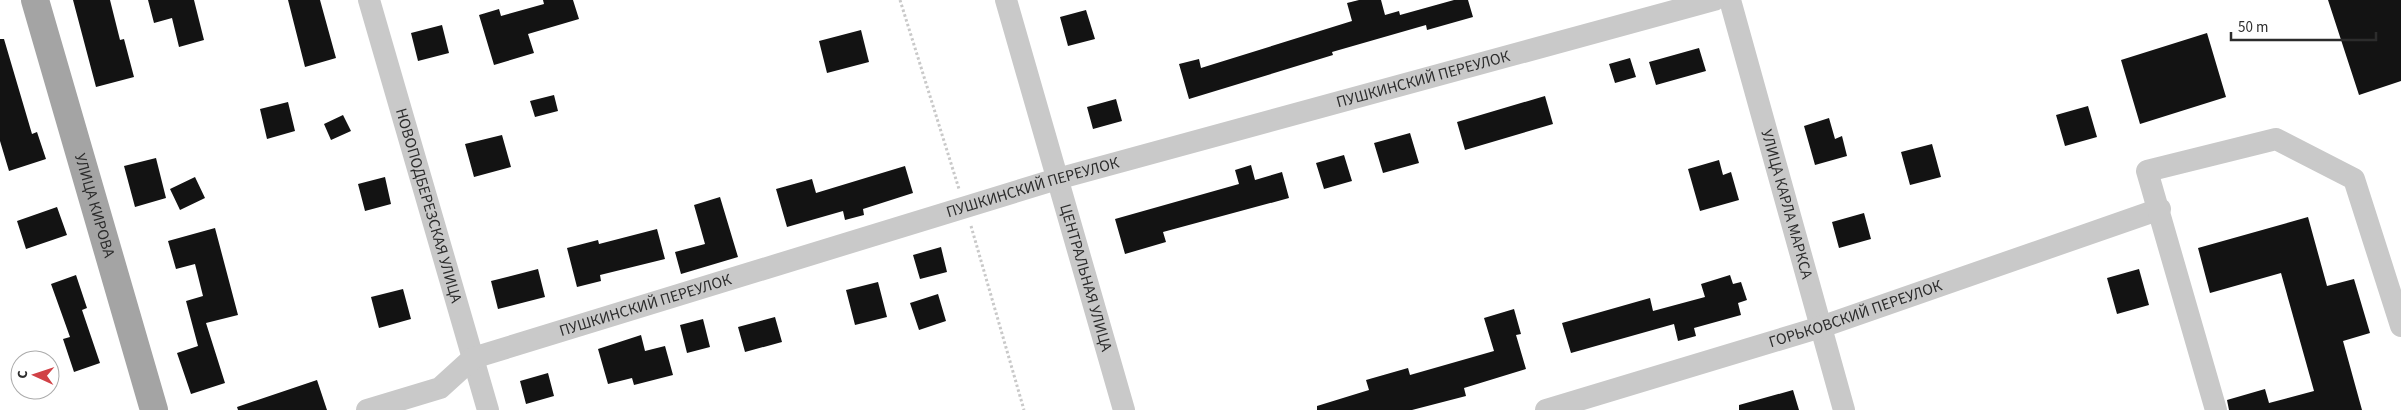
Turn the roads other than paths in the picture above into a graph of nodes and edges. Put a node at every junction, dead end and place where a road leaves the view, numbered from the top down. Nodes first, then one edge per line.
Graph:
1 (35, 0) edge
2 (370, 0) edge
3 (1006, 0) edge
4 (1714, 0) edge
5 (1730, 0) edge
6 (1057, 179) junction
7 (2160, 209) junction
8 (2401, 326) edge
9 (1821, 327) junction
10 (473, 358) junction
11 (154, 410) edge
12 (367, 410) edge
13 (488, 410) edge
14 (1124, 410) edge
15 (1546, 410) edge
16 (1844, 410) edge
17 (2216, 410) edge

1 - 11 main road, УЛИЦА КИРОВА
2 - 10 street, НОВОПОДБЕРЕЗСКАЯ УЛИЦА
3 - 6 street, ЦЕНТРАЛЬНАЯ УЛИЦА
4 - 6 street, ПУШКИНСКИЙ ПЕРЕУЛОК
5 - 9 street, УЛИЦА КАРЛА МАРКСА
6 - 10 street, ПУШКИНСКИЙ ПЕРЕУЛОК
6 - 14 street, ЦЕНТРАЛЬНАЯ УЛИЦА
7 - 8 street
7 - 9 street, ГОРЬКОВСКИЙ ПЕРЕУЛОК
7 - 17 street
9 - 15 street, ГОРЬКОВСКИЙ ПЕРЕУЛОК
9 - 16 street, УЛИЦА КАРЛА МАРКСА
10 - 12 street, ПУШКИНСКИЙ ПЕРЕУЛОК
10 - 13 street, НОВОПОДБЕРЕЗСКАЯ УЛИЦА

